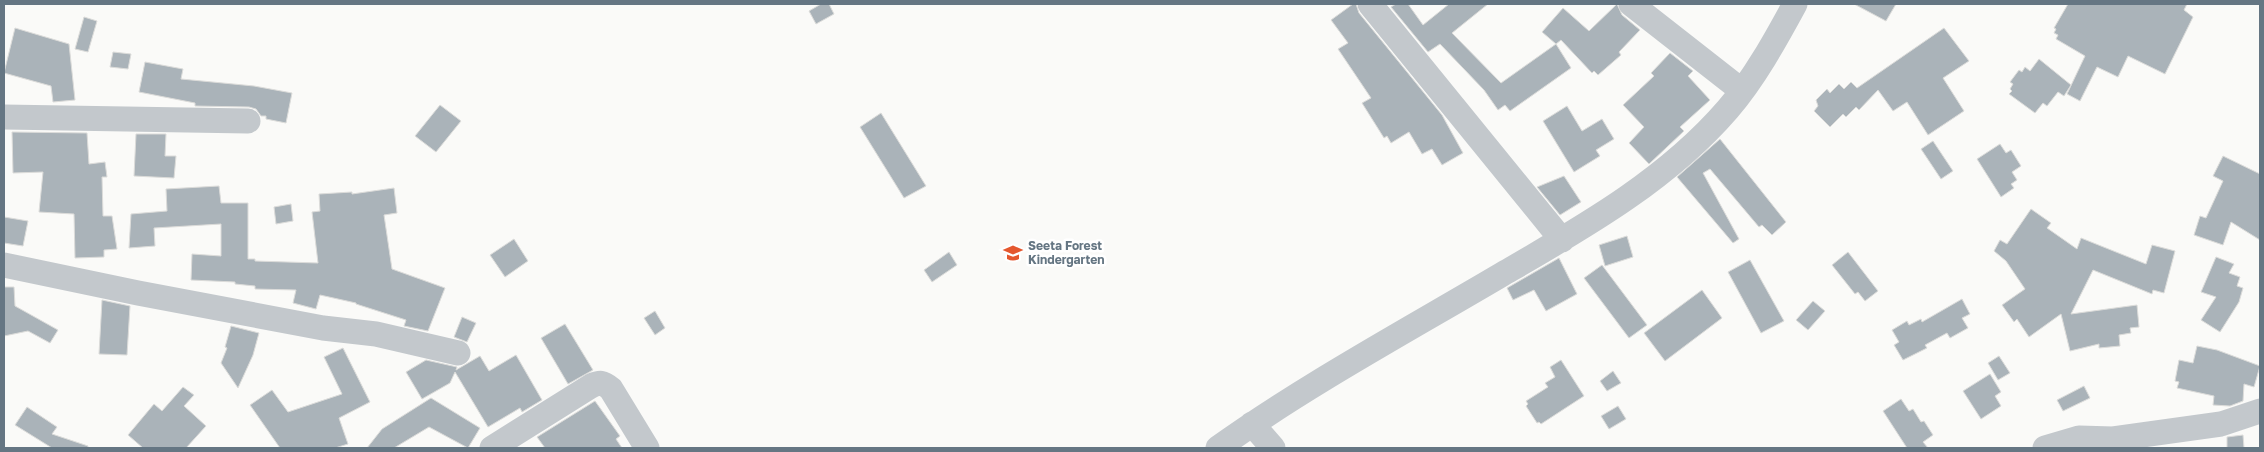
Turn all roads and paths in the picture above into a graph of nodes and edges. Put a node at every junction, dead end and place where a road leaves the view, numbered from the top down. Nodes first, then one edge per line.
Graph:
1 (1370, 4) edge
2 (1630, 4) edge
3 (1794, 4) edge
4 (1741, 90) junction
5 (4, 118) edge
6 (248, 121) dead end
7 (1562, 240) junction
8 (4, 266) edge
9 (458, 353) dead end
10 (2260, 410) edge
11 (1252, 424) junction
12 (492, 448) edge
13 (647, 448) edge
14 (1218, 448) edge
15 (1273, 448) edge
16 (2045, 448) edge

1 - 7 street
2 - 4 street
3 - 4 street
4 - 7 street
5 - 6 street
7 - 11 street
8 - 9 street
10 - 16 street
11 - 14 street
11 - 15 street
12 - 13 street

